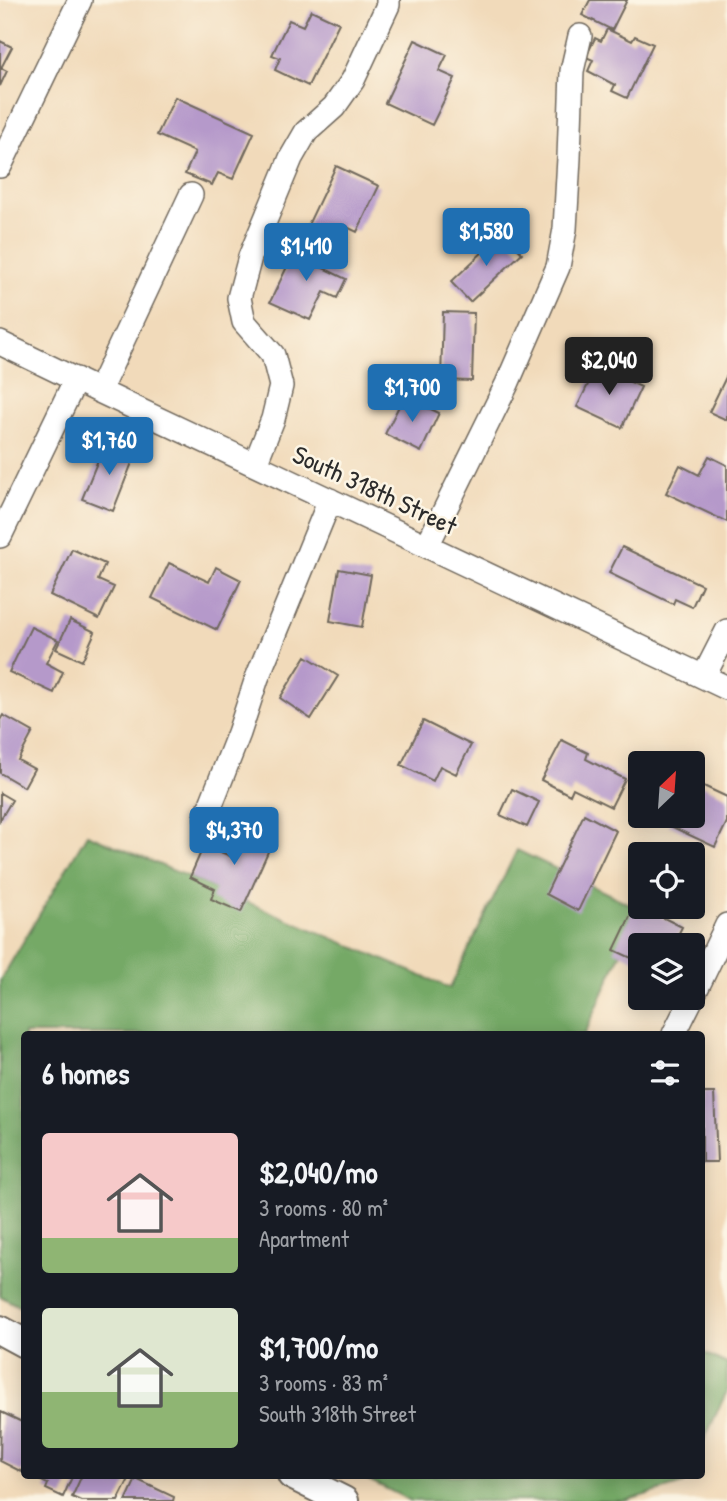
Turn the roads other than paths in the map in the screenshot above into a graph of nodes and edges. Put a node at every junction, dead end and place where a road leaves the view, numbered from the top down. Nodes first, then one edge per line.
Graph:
1 (80, 0) edge
2 (388, 0) edge
3 (580, 36) dead end
4 (0, 166) edge
5 (191, 195) dead end
6 (0, 343) edge
7 (76, 379) junction
8 (99, 391) junction
9 (255, 464) junction
10 (330, 500) junction
11 (0, 536) edge
12 (427, 546) junction
13 (727, 631) edge
14 (704, 676) junction
15 (727, 688) edge
16 (206, 817) dead end
17 (727, 925) edge
18 (705, 972) edge
19 (686, 1010) edge
20 (676, 1031) edge
21 (0, 1330) edge
22 (21, 1341) edge
23 (300, 1479) edge
24 (344, 1501) edge

1 - 4 street
2 - 9 street
3 - 12 street
5 - 8 street
6 - 7 street, South 318th Street
7 - 8 street, South 318th Street
7 - 11 street
8 - 9 street, South 318th Street
9 - 10 street, South 318th Street
10 - 12 street, South 318th Street
10 - 16 street
12 - 14 street, South 318th Street
13 - 14 street
14 - 15 street, South 318th Street
17 - 18 street
19 - 20 street
21 - 22 main road
23 - 24 main road

